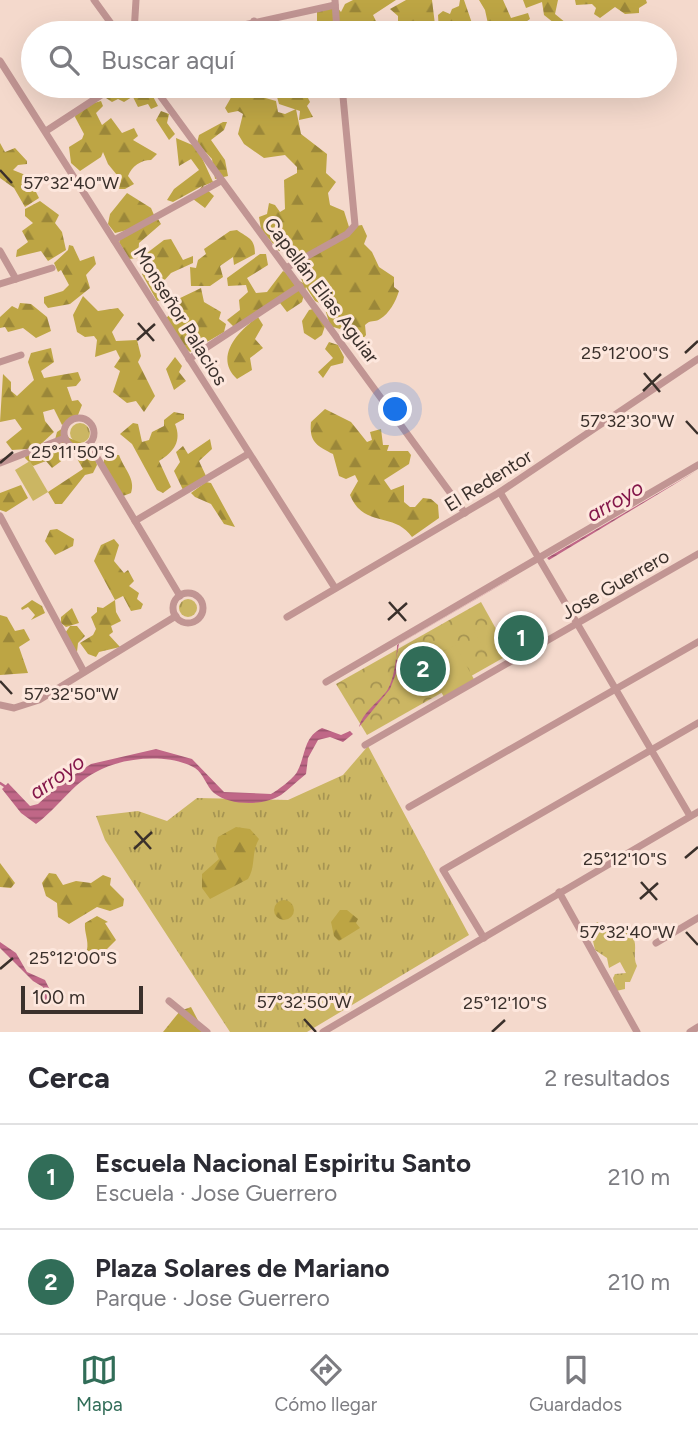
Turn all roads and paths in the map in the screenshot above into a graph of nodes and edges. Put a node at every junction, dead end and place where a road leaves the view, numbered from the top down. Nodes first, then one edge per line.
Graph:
1 (94, 0) edge
2 (136, 0) edge
3 (335, 3) edge
4 (109, 21) edge
5 (135, 21) edge
6 (254, 21) edge
7 (336, 21) edge
8 (0, 61) edge
9 (21, 93) edge
10 (24, 98) edge
11 (97, 98) edge
12 (162, 98) edge
13 (343, 98) edge
14 (46, 131) junction
15 (221, 181) junction
16 (114, 240) junction
17 (0, 251) edge
18 (52, 268) dead end
19 (286, 268) junction
20 (16, 279) junction
21 (0, 284) edge
22 (300, 286) junction
23 (21, 355) dead end
24 (189, 359) junction
25 (698, 359) edge
26 (0, 362) edge
27 (65, 438) junction
28 (89, 444) junction
29 (248, 454) junction
30 (0, 463) edge
31 (698, 465) edge
32 (500, 492) junction
33 (465, 513) junction
34 (0, 516) edge
35 (135, 522) junction
36 (698, 554) edge
37 (540, 558) junction
38 (335, 588) junction
39 (180, 596) junction
40 (176, 615) junction
41 (287, 618) dead end
42 (579, 622) junction
43 (698, 642) edge
44 (84, 672) junction
45 (326, 682) dead end
46 (617, 689) junction
47 (0, 705) edge
48 (698, 723) edge
49 (365, 745) dead end
50 (651, 750) junction
51 (409, 807) dead end
52 (698, 812) edge
53 (690, 816) junction
54 (559, 892) junction
55 (698, 919) edge
56 (484, 938) junction
57 (656, 943) dead end
58 (169, 1001) dead end
59 (698, 1027) edge
60 (207, 1032) edge
61 (323, 1032) edge
62 (637, 1032) edge
63 (690, 1032) edge

1 - 4 street
2 - 5 street
3 - 6 street
3 - 7 street
8 - 9 street, Monseñor Palacios
10 - 14 street, Monseñor Palacios
11 - 14 street
12 - 15 street, Capellán Elias Aguiar
13 - 19 street
14 - 16 street, Monseñor Palacios
15 - 16 street
15 - 19 street, Capellán Elias Aguiar
16 - 24 street, Monseñor Palacios
17 - 20 street
18 - 20 street
19 - 22 street, Capellán Elias Aguiar
20 - 21 street
22 - 24 street
22 - 33 street, Capellán Elias Aguiar
23 - 26 street
24 - 29 street, Monseñor Palacios
25 - 32 street, El Redentor
27 - 28 street
27 - 28 street
27 - 30 street
28 - 35 street
29 - 35 street
29 - 38 street, Monseñor Palacios
31 - 37 street
32 - 33 street, El Redentor
32 - 37 street
33 - 38 street, El Redentor
34 - 44 street
35 - 39 street
36 - 42 street, Jose Guerrero
37 - 42 street
37 - 45 street
38 - 41 street, El Redentor
39 - 40 street
39 - 40 street
40 - 44 street
42 - 46 street
42 - 49 street, Jose Guerrero
43 - 46 street
44 - 47 street
46 - 50 street
46 - 51 street
48 - 50 street
50 - 53 street
50 - 56 street
52 - 53 street
53 - 54 street
54 - 56 street
54 - 62 street
55 - 57 street
56 - 61 street
58 - 60 street
59 - 63 street

